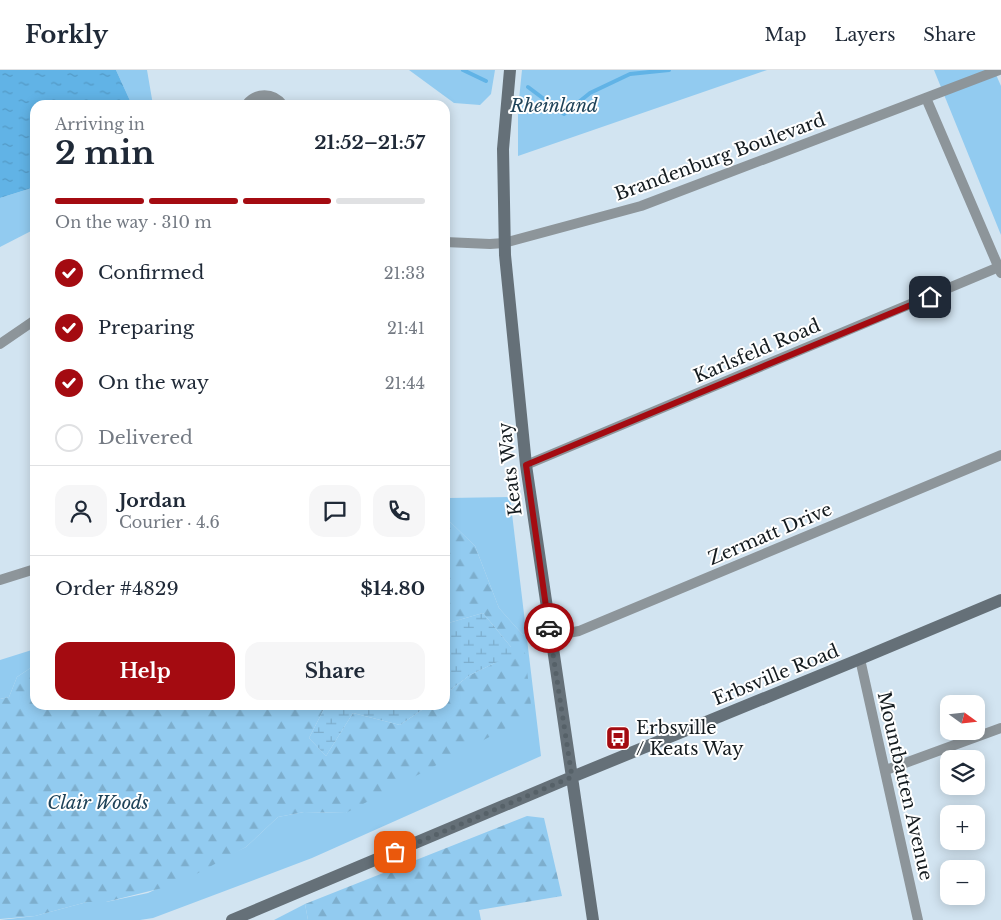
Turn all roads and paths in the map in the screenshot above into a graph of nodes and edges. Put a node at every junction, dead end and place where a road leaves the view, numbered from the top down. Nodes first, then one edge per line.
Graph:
1 (510, 70) edge
2 (999, 70) edge
3 (926, 98) junction
4 (251, 100) edge
5 (278, 100) edge
6 (450, 242) edge
7 (504, 243) junction
8 (1000, 269) edge
9 (30, 323) edge
10 (0, 344) edge
11 (1001, 455) edge
12 (526, 465) junction
13 (30, 571) edge
14 (0, 580) edge
15 (1001, 600) edge
16 (550, 636) junction
17 (860, 659) junction
18 (1001, 728) edge
19 (886, 770) junction
20 (572, 777) junction
21 (232, 920) edge
22 (593, 920) edge
23 (918, 920) edge

1 - 7 street, Keats Way
2 - 3 street, Brandenburg Boulevard
3 - 7 street, Brandenburg Boulevard
3 - 8 street
4 - 5 street
6 - 7 street, Brandenburg Boulevard
7 - 12 street, Keats Way
8 - 12 street, Karlsfeld Road
9 - 10 street
11 - 16 street, Zermatt Drive
12 - 16 street, Keats Way
13 - 14 street
15 - 17 street, Erbsville Road
16 - 20 street, Keats Way
17 - 19 street, Mountbatten Avenue
17 - 20 street, Erbsville Road
18 - 19 street
19 - 23 street, Mountbatten Avenue
20 - 21 street, Erbsville Road
20 - 22 street, Keats Way

